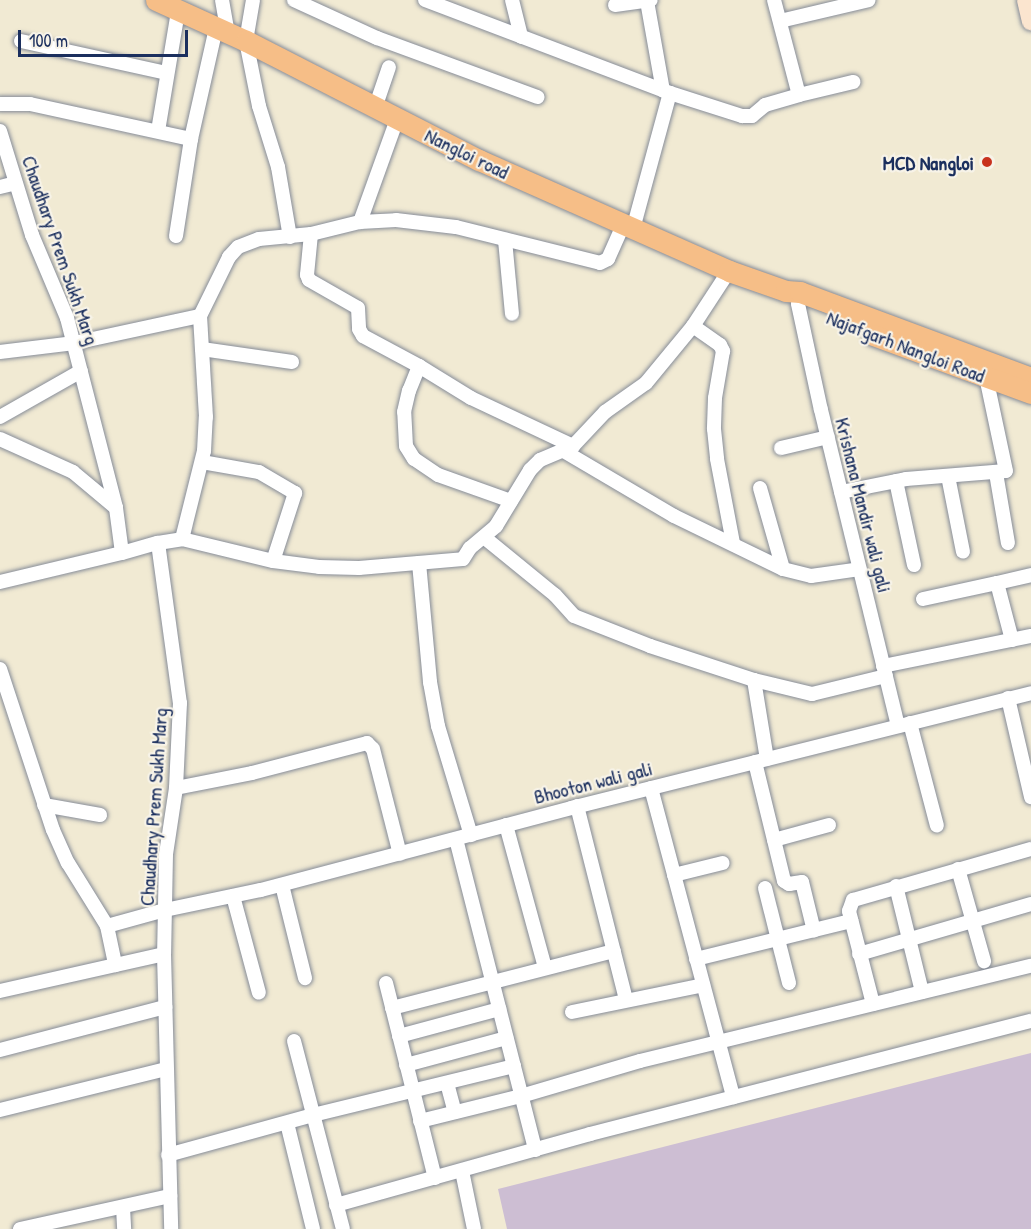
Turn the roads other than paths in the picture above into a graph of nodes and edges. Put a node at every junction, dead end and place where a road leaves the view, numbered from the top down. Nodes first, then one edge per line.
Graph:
1 (156, 0) edge
2 (222, 0) edge
3 (253, 0) edge
4 (294, 0) edge
5 (425, 0) edge
6 (512, 0) edge
7 (649, 0) edge
8 (774, 0) edge
9 (869, 0) edge
10 (1026, 0) edge
11 (615, 5) dead end
12 (178, 11) junction
13 (780, 21) junction
14 (1031, 21) edge
15 (230, 34) junction
16 (521, 37) junction
17 (21, 41) dead end
18 (389, 67) dead end
19 (167, 73) junction
20 (853, 82) dead end
21 (667, 92) junction
22 (799, 95) junction
23 (537, 97) dead end
24 (0, 104) edge
25 (375, 108) junction
26 (397, 119) junction
27 (0, 131) edge
28 (158, 131) junction
29 (191, 139) junction
30 (16, 183) junction
31 (0, 187) edge
32 (360, 222) junction
33 (628, 227) junction
34 (311, 234) junction
35 (176, 236) dead end
36 (291, 237) junction
37 (505, 240) junction
38 (729, 271) junction
39 (794, 296) junction
40 (512, 314) dead end
41 (200, 316) junction
42 (693, 326) junction
43 (74, 343) junction
44 (202, 349) junction
45 (0, 352) edge
46 (292, 362) dead end
47 (419, 366) junction
48 (81, 371) junction
49 (986, 377) junction
50 (1031, 378) edge
51 (1031, 393) edge
52 (0, 417) edge
53 (828, 437) junction
54 (0, 439) edge
55 (567, 448) junction
56 (781, 448) dead end
57 (202, 462) junction
58 (996, 473) junction
59 (948, 476) junction
60 (896, 481) junction
61 (760, 488) dead end
62 (841, 492) junction
63 (511, 501) junction
64 (116, 508) junction
65 (485, 538) junction
66 (182, 539) junction
67 (158, 543) junction
68 (733, 543) junction
69 (1008, 543) dead end
70 (963, 552) dead end
71 (122, 553) junction
72 (273, 561) junction
73 (419, 563) junction
74 (914, 565) dead end
75 (783, 569) junction
76 (860, 569) junction
77 (1031, 575) edge
78 (0, 582) edge
79 (997, 583) junction
80 (923, 599) dead end
81 (1031, 636) edge
82 (1012, 640) junction
83 (0, 669) edge
84 (885, 671) junction
85 (754, 680) junction
86 (1031, 693) edge
87 (1008, 698) junction
88 (6, 715) edge
89 (904, 725) junction
90 (761, 760) junction
91 (176, 788) junction
92 (651, 788) junction
93 (1030, 792) edge
94 (44, 805) junction
95 (577, 806) junction
96 (99, 815) dead end
97 (506, 825) junction
98 (829, 825) dead end
99 (937, 826) dead end
100 (471, 835) junction
101 (456, 839) junction
102 (774, 840) junction
103 (1031, 849) edge
104 (400, 854) junction
105 (723, 863) dead end
106 (958, 869) junction
107 (674, 876) junction
108 (282, 885) junction
109 (896, 886) junction
110 (765, 888) dead end
111 (233, 896) junction
112 (1031, 904) edge
113 (165, 910) junction
114 (851, 921) junction
115 (973, 921) junction
116 (107, 926) junction
117 (814, 931) junction
118 (909, 939) junction
119 (778, 940) junction
120 (614, 951) junction
121 (164, 954) junction
122 (859, 954) junction
123 (696, 959) junction
124 (984, 961) dead end
125 (115, 965) junction
126 (1031, 966) edge
127 (545, 968) junction
128 (304, 978) dead end
129 (492, 982) junction
130 (386, 983) dead end
131 (789, 983) dead end
132 (703, 985) junction
133 (0, 991) edge
134 (922, 992) junction
135 (259, 993) dead end
136 (626, 1000) junction
137 (873, 1004) junction
138 (165, 1008) junction
139 (392, 1008) junction
140 (499, 1009) junction
141 (572, 1012) dead end
142 (1031, 1021) edge
143 (399, 1036) junction
144 (506, 1038) junction
145 (294, 1041) dead end
146 (718, 1043) junction
147 (0, 1050) edge
148 (406, 1065) junction
149 (514, 1066) junction
150 (166, 1069) junction
151 (447, 1083) junction
152 (413, 1091) junction
153 (521, 1096) junction
154 (733, 1097) junction
155 (0, 1110) edge
156 (455, 1112) junction
157 (314, 1116) junction
158 (420, 1121) junction
159 (287, 1123) junction
160 (535, 1150) junction
161 (168, 1155) junction
162 (462, 1171) junction
163 (435, 1178) junction
164 (170, 1197) junction
165 (336, 1205) junction
166 (123, 1207) junction
167 (56, 1225) edge
168 (20, 1229) edge
169 (124, 1229) edge
170 (171, 1229) edge
171 (313, 1229) edge
172 (343, 1229) edge
173 (474, 1229) edge

1 - 12 main road, Nangloi road
2 - 15 street
3 - 15 street
4 - 23 street
5 - 16 street
6 - 16 street
7 - 11 street
7 - 21 street
8 - 13 street
9 - 13 street
10 - 14 street
12 - 15 main road, Nangloi road
12 - 19 street
13 - 22 street
15 - 25 main road, Nangloi road
15 - 29 street
15 - 36 street
16 - 21 street
17 - 19 street
18 - 25 street
19 - 28 street
20 - 22 street
21 - 22 street
21 - 33 street
24 - 28 street
25 - 26 main road, Nangloi road
26 - 32 street
26 - 33 main road, Nangloi road
27 - 30 street, Chaudhary Prem Sukh Marg
28 - 29 street
29 - 35 street
30 - 31 street
30 - 43 street, Chaudhary Prem Sukh Marg
32 - 34 street
32 - 37 street
33 - 37 street
33 - 38 main road, Nangloi road
34 - 36 street
34 - 47 street
36 - 41 street
37 - 40 street
38 - 39 main road, Nangloi road
38 - 42 street
39 - 49 main road, Najafgarh Nangloi Road
39 - 50 main road
39 - 53 street, Krishana Mandir wali gali
41 - 43 street
41 - 44 street
42 - 55 street
42 - 68 street
43 - 45 street
43 - 48 street, Chaudhary Prem Sukh Marg
44 - 46 street
44 - 57 street
47 - 55 street
47 - 63 street
48 - 52 street
48 - 64 street, Chaudhary Prem Sukh Marg
49 - 51 main road, Najafgarh Nangloi Road
49 - 58 street
53 - 56 street
53 - 62 street, Krishana Mandir wali gali
54 - 64 street
55 - 63 street
55 - 68 street
57 - 66 street
57 - 72 street
58 - 59 street
58 - 69 street
59 - 60 street
59 - 70 street
60 - 62 street
60 - 74 street
61 - 75 street
62 - 76 street, Krishana Mandir wali gali
63 - 65 street
64 - 71 street, Chaudhary Prem Sukh Marg
65 - 73 street
65 - 85 street
66 - 67 street
66 - 72 street
67 - 71 street
67 - 91 street, Chaudhary Prem Sukh Marg
68 - 75 street
71 - 78 street
72 - 73 street
73 - 100 street
75 - 76 street
76 - 84 street, Krishana Mandir wali gali
77 - 79 street
79 - 80 street
79 - 82 street
81 - 82 street
82 - 84 street
83 - 88 street
84 - 85 street
84 - 89 street, Krishana Mandir wali gali
85 - 90 street
86 - 87 street, Bhooton wali gali
87 - 89 street, Bhooton wali gali
87 - 93 street
88 - 94 street
89 - 90 street, Bhooton wali gali
89 - 99 street, Krishana Mandir wali gali
90 - 92 street, Bhooton wali gali
90 - 102 street
91 - 104 street
91 - 113 street, Chaudhary Prem Sukh Marg
92 - 95 street, Bhooton wali gali
92 - 107 street
94 - 96 street
94 - 116 street
95 - 97 street, Bhooton wali gali
95 - 120 street
97 - 100 street, Bhooton wali gali
97 - 127 street
98 - 102 street
100 - 101 street, Bhooton wali gali
101 - 104 street, Bhooton wali gali
101 - 129 street
102 - 117 street
103 - 106 street
104 - 108 street, Bhooton wali gali
105 - 107 street
106 - 109 street
106 - 115 street
107 - 123 street
108 - 111 street, Bhooton wali gali
108 - 128 street
109 - 114 street
109 - 118 street
110 - 119 street
111 - 113 street, Bhooton wali gali
111 - 135 street
112 - 115 street
113 - 116 street, Bhooton wali gali
113 - 121 street, Chaudhary Prem Sukh Marg
114 - 117 street
114 - 122 street
115 - 118 street
115 - 124 street
116 - 125 street
117 - 119 street
118 - 122 street
118 - 134 street
119 - 123 street
119 - 131 street
120 - 127 street
120 - 136 street
121 - 125 street
121 - 138 street, Chaudhary Prem Sukh Marg
122 - 137 street
123 - 132 street
125 - 133 street
126 - 134 street
127 - 129 street
129 - 139 street
129 - 140 street
130 - 139 street
132 - 136 street
132 - 146 street
134 - 137 street
136 - 141 street
137 - 146 street
138 - 147 street
138 - 150 street, Chaudhary Prem Sukh Marg
139 - 143 street
140 - 143 street
140 - 144 street
142 - 154 street
143 - 148 street
144 - 148 street
144 - 149 street
145 - 157 street
146 - 153 street
146 - 154 street
148 - 152 street
149 - 151 street
149 - 153 street
150 - 155 street
150 - 161 street, Chaudhary Prem Sukh Marg
151 - 152 street
151 - 156 street
152 - 157 street
152 - 158 street
153 - 156 street
153 - 160 street
154 - 160 street
156 - 158 street
157 - 159 street
157 - 165 street
158 - 163 street
159 - 161 street
159 - 171 street
160 - 162 street
161 - 164 street, Chaudhary Prem Sukh Marg
162 - 163 street
162 - 173 street
163 - 165 street
164 - 166 street
164 - 170 street, Chaudhary Prem Sukh Marg
165 - 172 street
166 - 167 street
166 - 169 street
167 - 168 street

